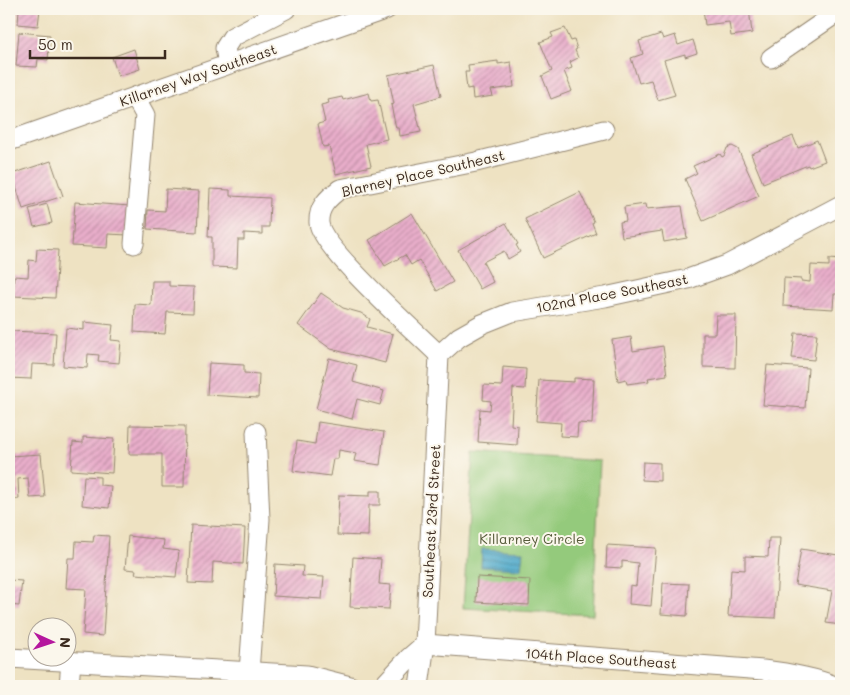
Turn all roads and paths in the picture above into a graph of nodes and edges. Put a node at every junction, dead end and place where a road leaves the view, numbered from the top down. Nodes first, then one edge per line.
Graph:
1 (286, 9) edge
2 (387, 9) edge
3 (841, 10) edge
4 (771, 58) dead end
5 (228, 64) junction
6 (135, 97) junction
7 (604, 130) dead end
8 (9, 141) edge
9 (841, 205) edge
10 (134, 244) dead end
11 (439, 355) junction
12 (256, 432) dead end
13 (425, 644) junction
14 (9, 658) edge
15 (28, 659) edge
16 (78, 661) edge
17 (70, 668) edge
18 (248, 672) junction
19 (69, 686) edge
20 (350, 686) edge
21 (383, 686) edge
22 (419, 686) edge
23 (835, 686) edge

1 - 5 street
2 - 5 street, Killarney Way Southeast
3 - 4 street
5 - 6 street, Killarney Way Southeast
6 - 8 street, Killarney Way Southeast
6 - 10 street
7 - 11 street, Blarney Place Southeast
9 - 11 street, 102nd Place Southeast
11 - 13 street, Southeast 23rd Street
12 - 18 street
13 - 21 street
13 - 22 street, Southeast 23rd Street
13 - 23 street, 104th Place Southeast
14 - 15 street
16 - 18 street
17 - 19 street
18 - 20 street

